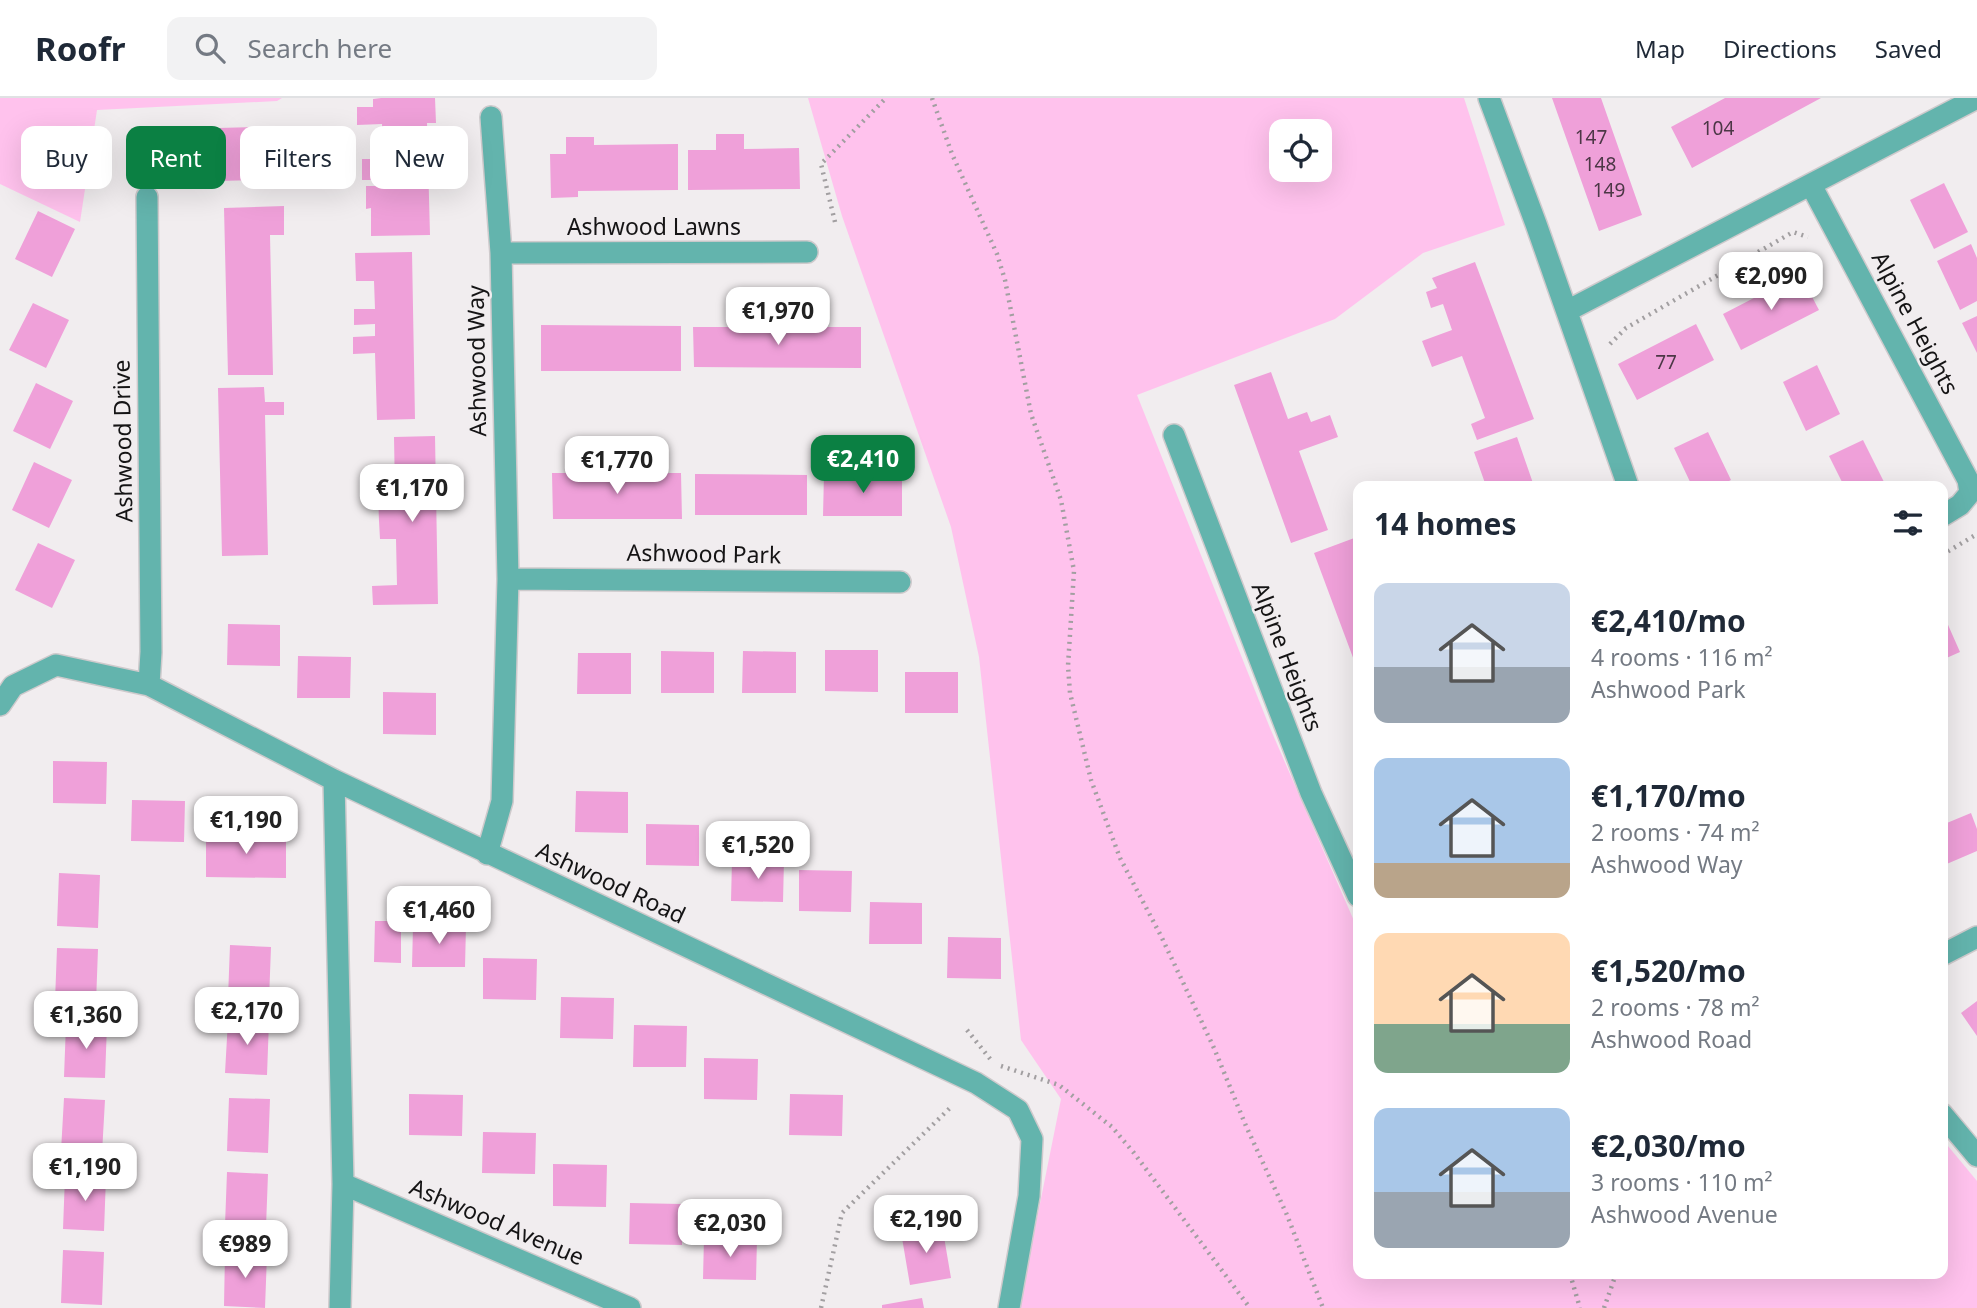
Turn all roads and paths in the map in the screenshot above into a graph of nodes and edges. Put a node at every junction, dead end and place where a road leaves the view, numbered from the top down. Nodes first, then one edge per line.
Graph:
1 (886, 98) edge
2 (932, 98) edge
3 (1489, 98) edge
4 (1977, 98) edge
5 (491, 117) dead end
6 (1811, 185) junction
7 (146, 197) dead end
8 (835, 222) dead end
9 (1814, 249) dead end
10 (807, 252) dead end
11 (502, 253) junction
12 (1567, 312) junction
13 (1610, 344) dead end
14 (1174, 435) dead end
15 (1626, 481) edge
16 (1948, 512) edge
17 (1977, 534) edge
18 (1948, 551) edge
19 (508, 579) junction
20 (900, 582) dead end
21 (149, 685) junction
22 (0, 705) edge
23 (334, 780) junction
24 (487, 854) junction
25 (1353, 885) edge
26 (1977, 937) edge
27 (1948, 952) edge
28 (967, 1030) dead end
29 (951, 1107) dead end
30 (1948, 1121) edge
31 (1977, 1156) edge
32 (343, 1184) junction
33 (1571, 1279) edge
34 (1614, 1279) edge
35 (340, 1308) edge
36 (630, 1308) edge
37 (821, 1308) edge
38 (1009, 1308) edge
39 (1250, 1308) edge
40 (1323, 1308) edge
41 (1580, 1308) edge
42 (1604, 1308) edge

1 - 8 path
2 - 40 path
3 - 12 street
4 - 6 street
5 - 11 street, Ashwood Way
6 - 12 street
6 - 16 street, Alpine Heights
7 - 21 street, Ashwood Drive
9 - 13 path
10 - 11 street, Ashwood Lawns
11 - 19 street, Ashwood Way
12 - 15 street
14 - 25 street, Alpine Heights
17 - 18 path
19 - 20 street, Ashwood Park
19 - 24 street, Ashwood Way
21 - 22 street, Ashwood Road
21 - 23 street, Ashwood Road
23 - 24 street, Ashwood Road
23 - 32 street
24 - 38 street, Ashwood Road
26 - 27 street
28 - 39 path
29 - 37 path
30 - 31 street
32 - 35 street
32 - 36 street, Ashwood Avenue
33 - 41 path
34 - 42 path

